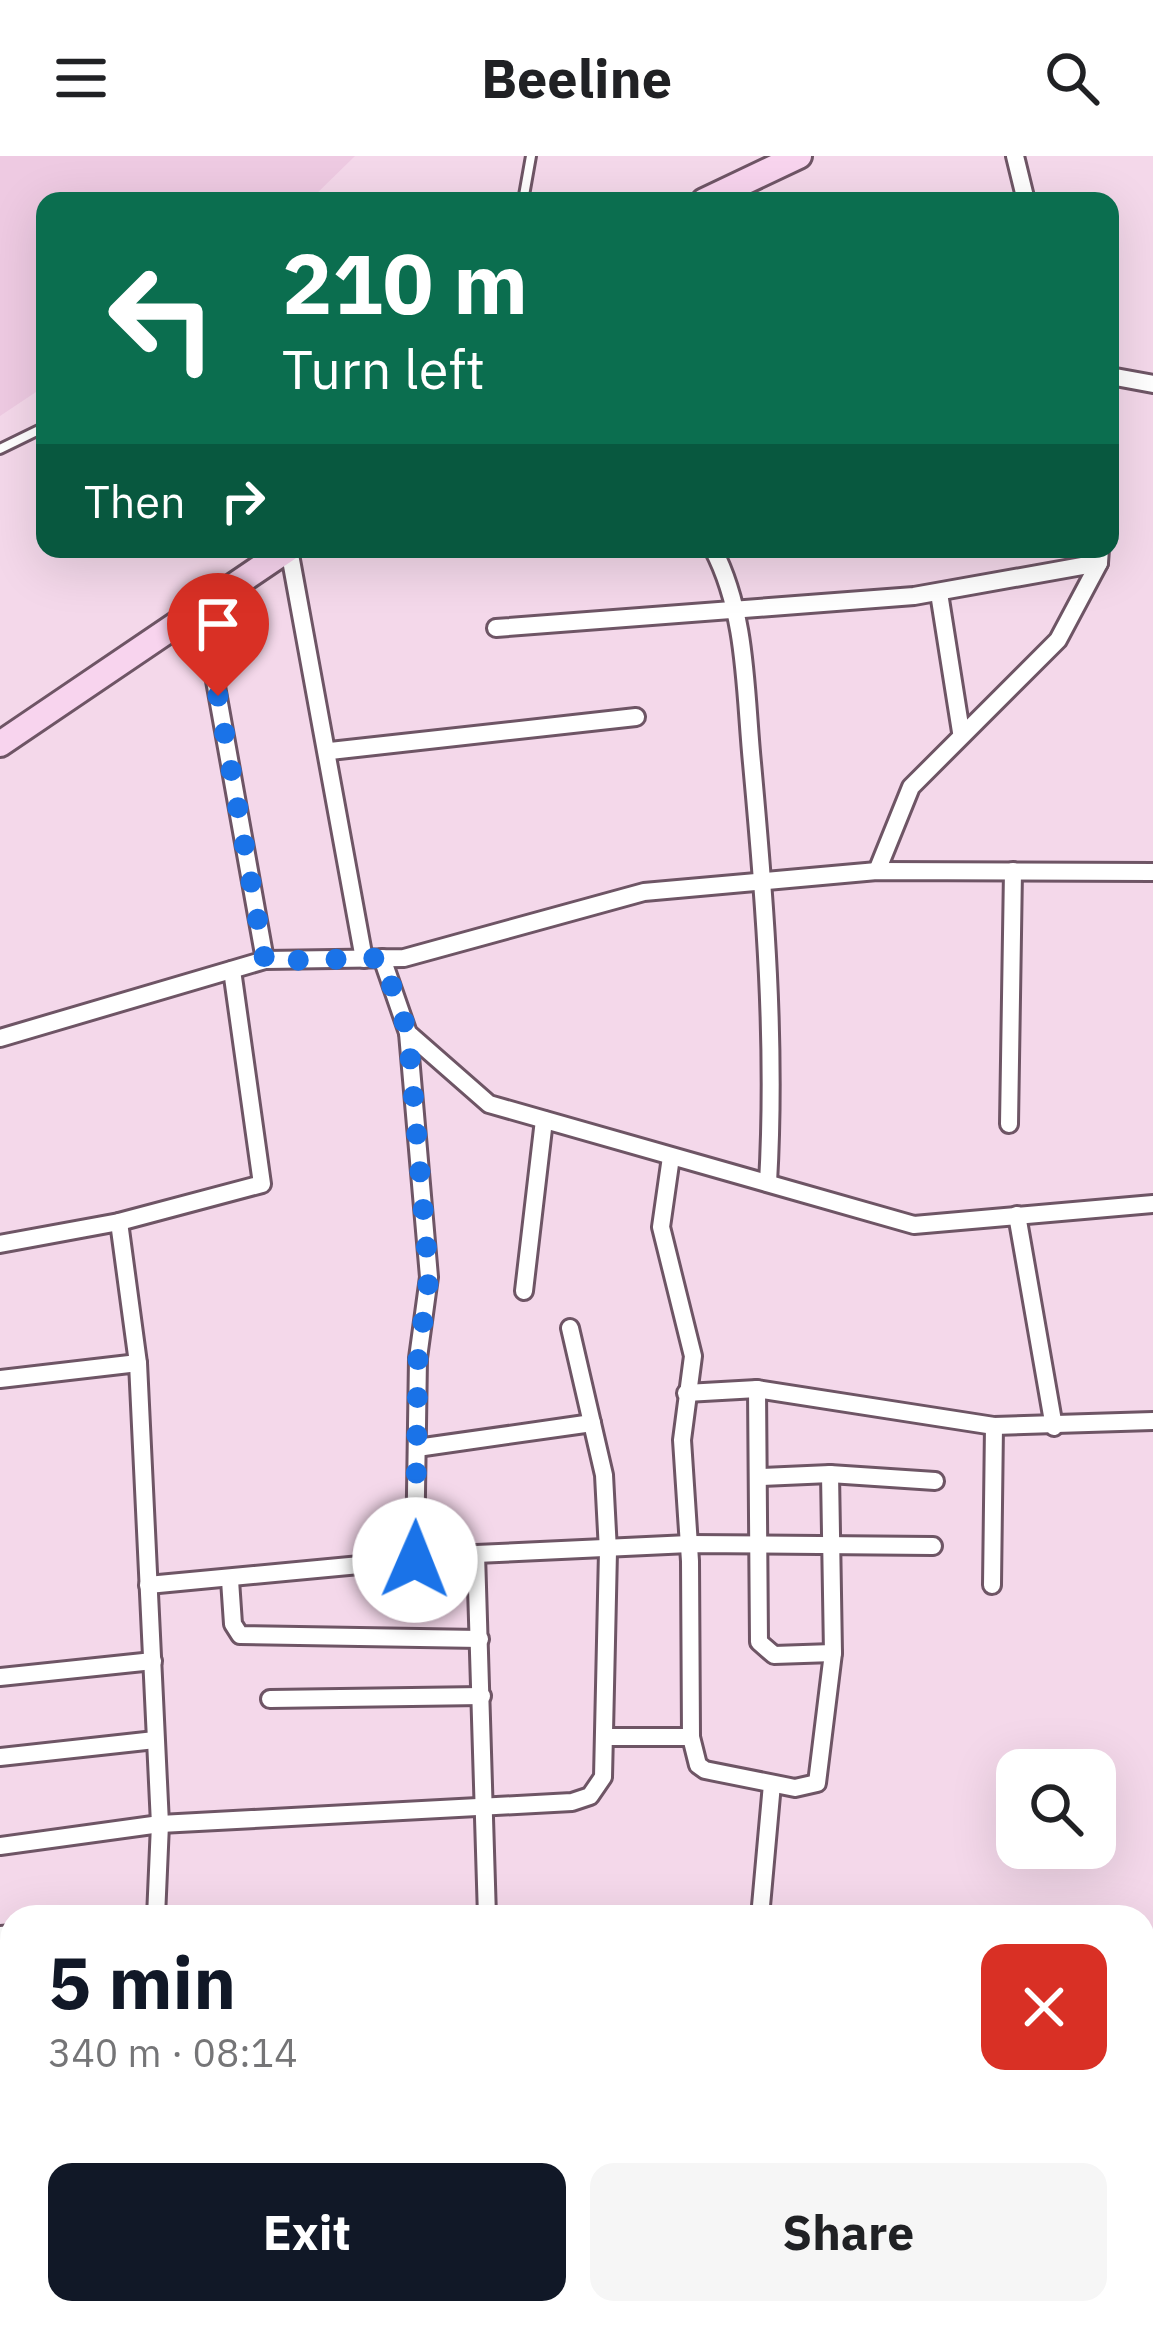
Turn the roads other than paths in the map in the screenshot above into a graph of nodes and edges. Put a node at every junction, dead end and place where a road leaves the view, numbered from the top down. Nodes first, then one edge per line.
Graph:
1 (530, 156) edge
2 (799, 156) edge
3 (1015, 156) edge
4 (524, 192) edge
5 (723, 192) edge
6 (1024, 192) edge
7 (1119, 378) edge
8 (1153, 384) edge
9 (36, 432) edge
10 (0, 449) edge
11 (275, 558) edge
12 (290, 558) edge
13 (716, 558) edge
14 (1091, 558) edge
15 (1099, 558) edge
16 (939, 593) junction
17 (736, 606) junction
18 (202, 608) junction
19 (496, 628) dead end
20 (636, 717) dead end
21 (961, 732) junction
22 (0, 744) edge
23 (330, 751) junction
24 (877, 871) junction
25 (1013, 871) junction
26 (1153, 872) edge
27 (763, 881) junction
28 (373, 959) junction
29 (265, 961) junction
30 (232, 970) junction
31 (408, 1033) junction
32 (0, 1038) edge
33 (544, 1120) junction
34 (1010, 1124) dead end
35 (671, 1157) junction
36 (768, 1183) junction
37 (1153, 1204) edge
38 (1017, 1216) junction
39 (119, 1222) junction
40 (0, 1244) edge
41 (524, 1291) dead end
42 (570, 1328) dead end
43 (138, 1363) junction
44 (0, 1379) edge
45 (757, 1389) junction
46 (686, 1393) junction
47 (1153, 1421) edge
48 (592, 1423) junction
49 (994, 1426) junction
50 (1054, 1427) junction
51 (417, 1448) junction
52 (830, 1474) junction
53 (760, 1477) junction
54 (935, 1481) dead end
55 (760, 1542) junction
56 (689, 1544) junction
57 (830, 1544) junction
58 (933, 1546) dead end
59 (608, 1551) junction
60 (476, 1554) junction
61 (415, 1560) junction
62 (230, 1580) junction
63 (148, 1585) junction
64 (992, 1585) dead end
65 (480, 1639) junction
66 (832, 1653) junction
67 (154, 1661) junction
68 (0, 1677) edge
69 (482, 1696) junction
70 (270, 1700) dead end
71 (604, 1737) junction
72 (691, 1737) junction
73 (155, 1740) junction
74 (0, 1756) edge
75 (772, 1784) junction
76 (487, 1807) junction
77 (160, 1824) junction
78 (0, 1846) edge
79 (156, 1905) edge
80 (487, 1905) edge
81 (761, 1905) edge

1 - 4 lane
2 - 5 main road
3 - 6 street
7 - 8 street
9 - 10 lane
11 - 18 main road
12 - 23 street
13 - 17 street
14 - 16 street
15 - 21 street
16 - 17 street
16 - 21 street
17 - 19 street
17 - 27 street
18 - 22 main road
18 - 29 street
20 - 23 street
21 - 24 street
23 - 28 street
24 - 25 street
24 - 27 street
25 - 26 street
25 - 34 street
27 - 28 street
27 - 36 street
28 - 29 street
28 - 31 street
29 - 30 street
30 - 32 street
30 - 39 street
31 - 33 street
31 - 51 street
33 - 35 street
33 - 41 street
35 - 36 street
35 - 46 street
36 - 38 street
37 - 38 street
38 - 50 street
39 - 40 street
39 - 43 street
42 - 48 street
43 - 44 street
43 - 63 street
45 - 46 street
45 - 49 street
45 - 53 street
46 - 56 street
47 - 50 street
48 - 51 street
48 - 59 street
49 - 50 street
49 - 64 street
51 - 61 street
52 - 53 street
52 - 54 street
52 - 57 street
53 - 55 street
55 - 56 street
55 - 57 street
55 - 66 street
56 - 59 street
56 - 72 street
57 - 58 street
57 - 66 street
59 - 60 street
59 - 71 street
60 - 61 street
60 - 65 street
61 - 62 street
62 - 63 street
62 - 65 street
63 - 67 street
65 - 69 street
66 - 75 street
67 - 68 street
67 - 73 street
69 - 70 street
69 - 76 street
71 - 72 street
71 - 76 street
72 - 75 street
73 - 74 street
73 - 77 street
75 - 81 street
76 - 77 street
76 - 80 street
77 - 78 street
77 - 79 street

